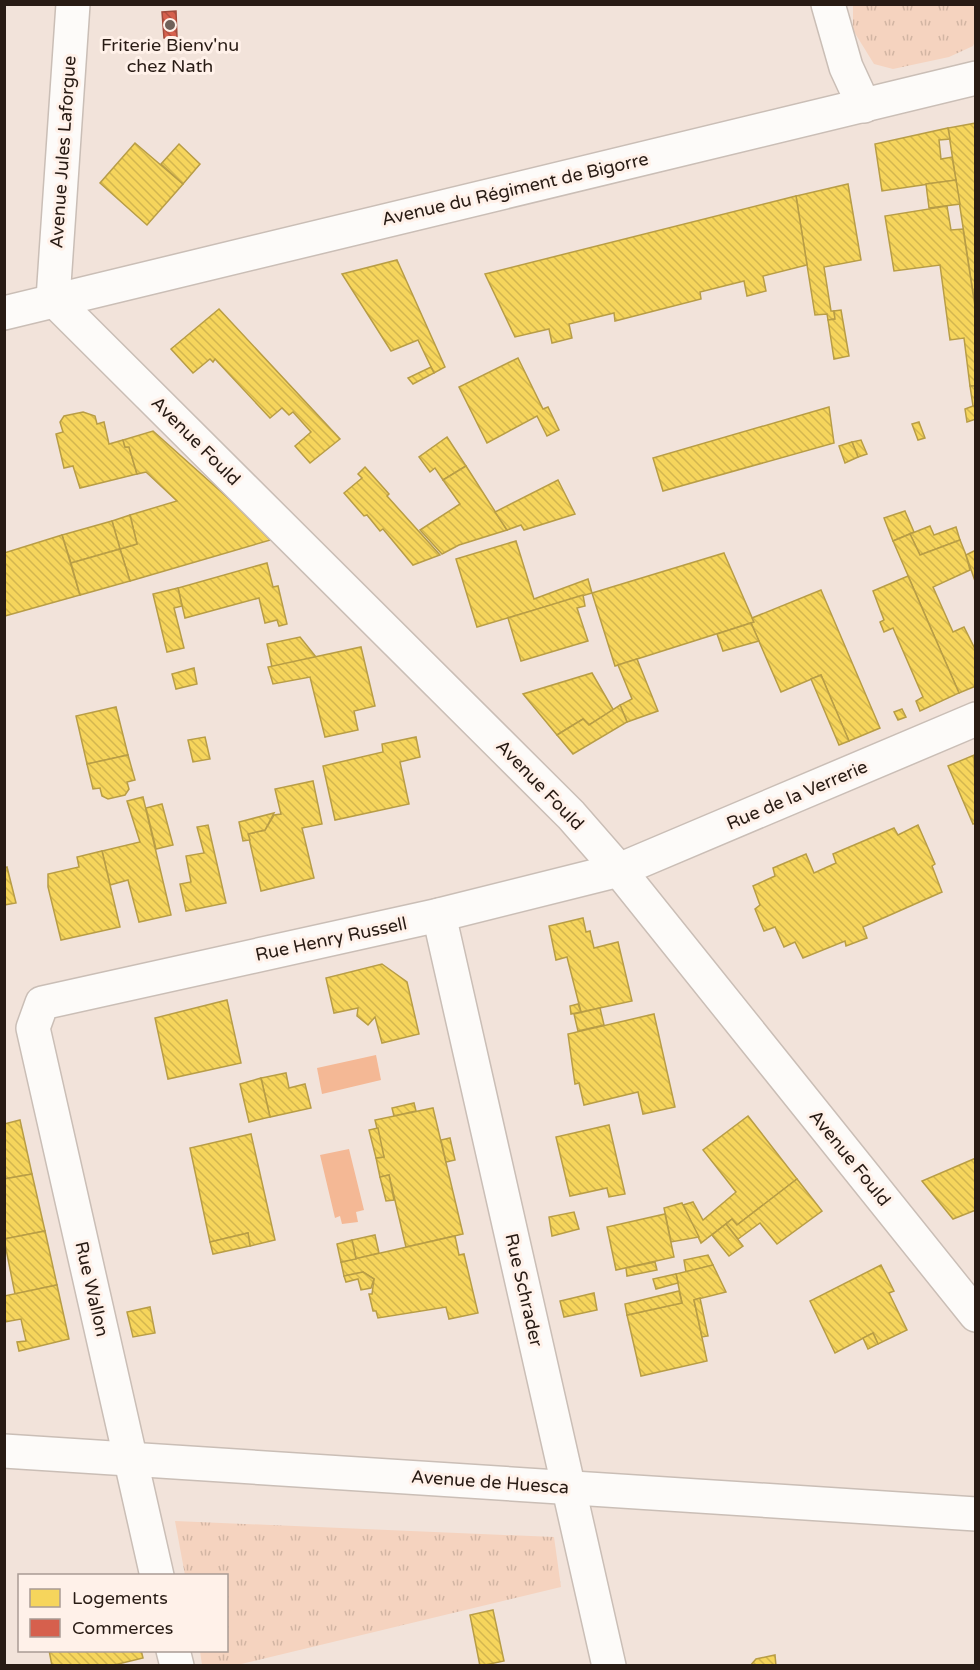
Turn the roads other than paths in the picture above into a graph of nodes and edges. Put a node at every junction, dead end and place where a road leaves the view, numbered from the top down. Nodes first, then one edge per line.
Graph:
1 (73, 4) edge
2 (828, 4) edge
3 (975, 78) edge
4 (864, 106) junction
5 (54, 299) junction
6 (4, 313) edge
7 (975, 719) edge
8 (619, 870) junction
9 (439, 915) junction
10 (42, 1003) joint
11 (975, 1315) edge
12 (4, 1451) edge
13 (130, 1460) junction
14 (569, 1487) junction
15 (975, 1514) edge
16 (156, 1574) edge
17 (609, 1665) edge

1 - 5 street, Avenue Jules Laforgue
2 - 4 street
3 - 4 street, Avenue du Régiment de Bigorre
4 - 5 street, Avenue du Régiment de Bigorre
5 - 6 street, Avenue du Régiment de Bigorre
5 - 8 street, Avenue Fould
7 - 8 street, Rue de la Verrerie
8 - 9 street, Rue Henry Russell
8 - 11 street, Avenue Fould
9 - 10 street, Rue Henry Russell
9 - 14 street, Rue Schrader
10 - 13 street, Rue Wallon
12 - 13 street, Avenue de Huesca
13 - 14 street, Avenue de Huesca
13 - 16 street, Rue Wallon
14 - 15 street, Avenue de Huesca
14 - 17 street, Rue Schrader

